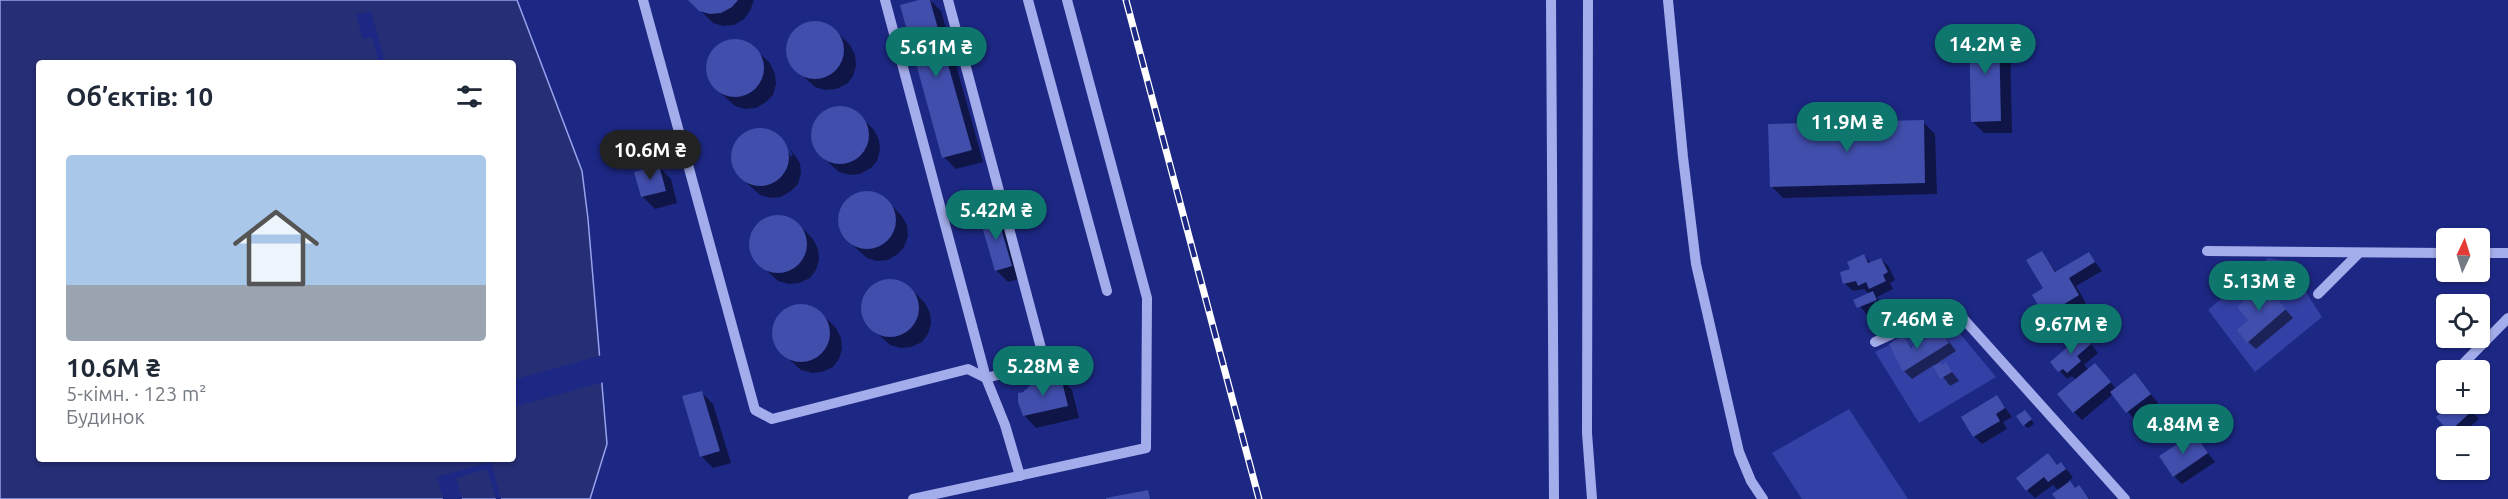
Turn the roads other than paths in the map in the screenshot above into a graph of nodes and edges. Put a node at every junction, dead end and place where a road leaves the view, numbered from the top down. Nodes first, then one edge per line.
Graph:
1 (643, 0) edge
2 (885, 0) edge
3 (948, 0) edge
4 (1028, 0) edge
5 (1067, 0) edge
6 (1551, 0) edge
7 (1588, 0) edge
8 (1668, 0) edge
9 (2207, 251) dead end
10 (2358, 253) junction
11 (2436, 253) edge
12 (2490, 253) edge
13 (2508, 253) edge
14 (1107, 291) dead end
15 (2318, 294) dead end
16 (2508, 318) edge
17 (1875, 342) dead end
18 (2467, 360) edge
19 (986, 378) junction
20 (1020, 476) junction
21 (913, 499) edge
22 (1554, 499) edge
23 (1592, 499) edge
24 (1762, 499) edge
25 (2125, 499) edge

1 - 19 street
2 - 19 street
3 - 19 street
4 - 14 street
5 - 20 street
6 - 22 street
7 - 23 street
8 - 24 street
9 - 10 street
10 - 11 street
10 - 15 street
12 - 13 street
16 - 18 street
17 - 25 street
19 - 20 street
20 - 21 street

